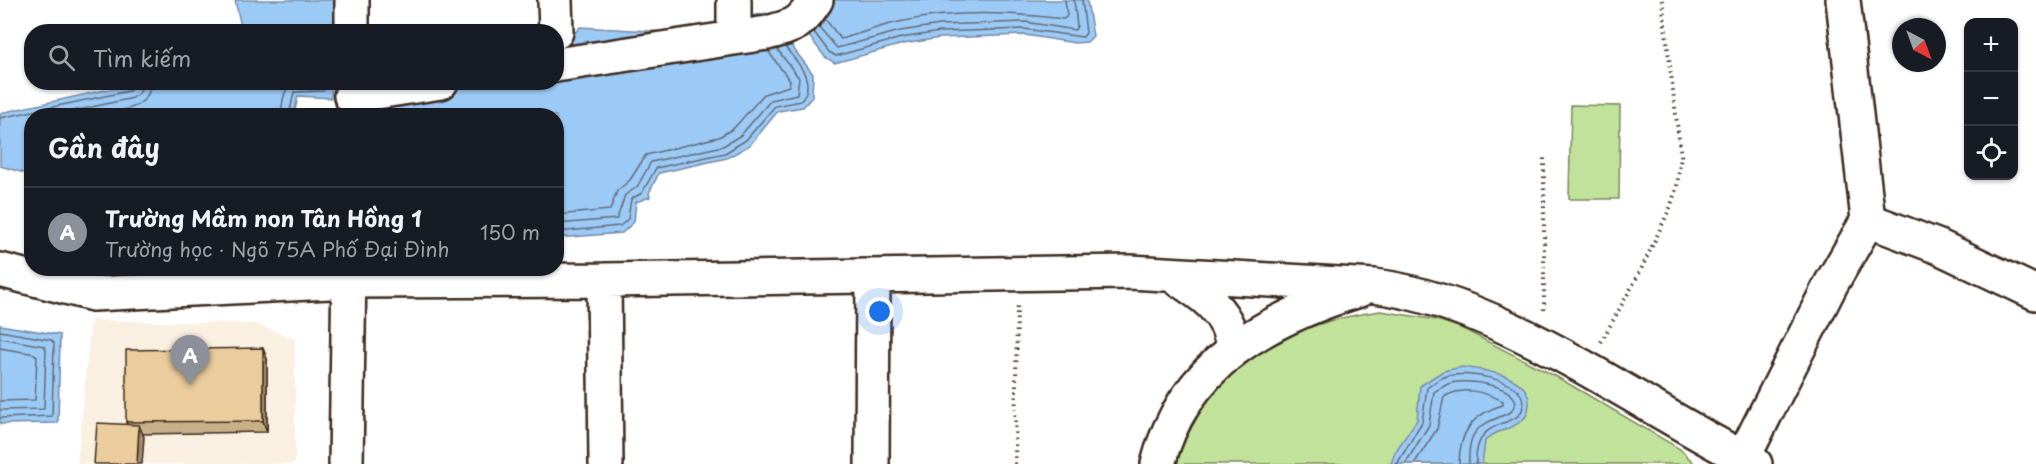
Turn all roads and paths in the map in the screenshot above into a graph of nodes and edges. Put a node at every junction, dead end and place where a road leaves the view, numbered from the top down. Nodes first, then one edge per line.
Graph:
1 (352, 0) edge
2 (555, 0) edge
3 (734, 0) edge
4 (816, 0) edge
5 (1662, 0) edge
6 (1843, 0) edge
7 (351, 24) edge
8 (556, 24) edge
9 (734, 38) junction
10 (564, 56) edge
11 (396, 90) edge
12 (351, 98) edge
13 (1544, 156) dead end
14 (1868, 220) junction
15 (0, 270) edge
16 (1018, 274) junction
17 (1172, 275) junction
18 (336, 276) edge
19 (349, 276) edge
20 (400, 276) edge
21 (873, 277) junction
22 (604, 280) junction
23 (1374, 286) junction
24 (2036, 293) edge
25 (1544, 311) dead end
26 (1233, 350) junction
27 (1595, 350) dead end
28 (1746, 462) edge
29 (346, 464) edge
30 (606, 464) edge
31 (872, 464) edge
32 (1015, 464) edge
33 (1158, 464) edge

1 - 7 street
2 - 8 street
3 - 9 street
4 - 9 street
5 - 27 path
6 - 14 street
9 - 10 street
11 - 12 street
13 - 25 path
14 - 24 street
14 - 28 street
15 - 18 street
16 - 17 street
16 - 21 street
16 - 32 path
17 - 23 street
17 - 26 street
19 - 29 street
20 - 22 street
21 - 22 street
21 - 31 street
22 - 30 street
23 - 26 street
23 - 28 street
26 - 33 street

